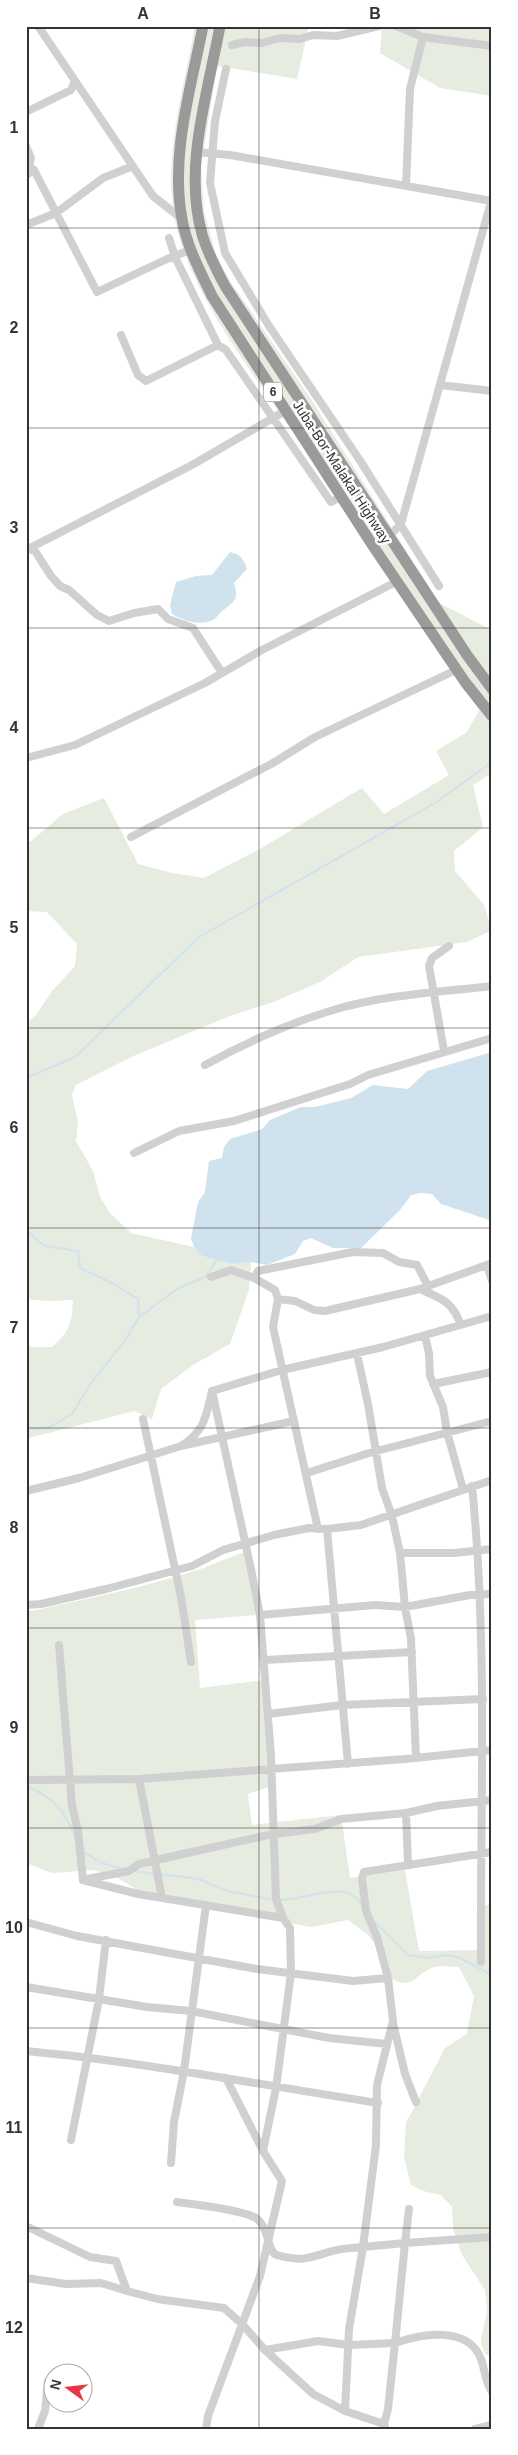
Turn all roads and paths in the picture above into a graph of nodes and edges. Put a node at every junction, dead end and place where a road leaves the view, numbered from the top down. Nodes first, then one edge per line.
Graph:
1 (203, 26) edge
2 (220, 26) edge
3 (378, 26) edge
4 (396, 26) edge
5 (41, 28) edge
6 (423, 36) junction
7 (232, 45) dead end
8 (492, 46) edge
9 (226, 69) dead end
10 (75, 81) junction
11 (26, 112) edge
12 (26, 146) edge
13 (196, 152) junction
14 (212, 154) junction
15 (133, 166) junction
16 (30, 172) edge
17 (406, 186) junction
18 (491, 200) edge
19 (56, 213) junction
20 (182, 219) junction
21 (26, 225) edge
22 (169, 238) dead end
23 (190, 250) junction
24 (121, 335) dead end
25 (218, 345) junction
26 (440, 385) junction
27 (492, 391) edge
28 (284, 411) junction
29 (272, 419) junction
30 (341, 497) junction
31 (401, 524) junction
32 (389, 536) junction
33 (28, 549) edge
34 (396, 582) junction
35 (439, 586) dead end
36 (456, 670) junction
37 (222, 673) junction
38 (492, 689) edge
39 (492, 716) edge
40 (26, 758) edge
41 (131, 837) dead end
42 (449, 946) dead end
43 (492, 986) edge
44 (435, 994) junction
45 (492, 1038) edge
46 (444, 1052) junction
47 (205, 1065) dead end
48 (134, 1152) dead end
49 (489, 1264) edge
50 (211, 1277) dead end
51 (254, 1278) junction
52 (492, 1281) edge
53 (428, 1286) junction
54 (420, 1289) junction
55 (278, 1299) junction
56 (492, 1316) edge
57 (461, 1325) junction
58 (425, 1336) junction
59 (357, 1354) junction
60 (282, 1370) junction
61 (492, 1372) edge
62 (433, 1384) junction
63 (212, 1391) junction
64 (143, 1419) dead end
65 (294, 1421) junction
66 (492, 1421) edge
67 (447, 1432) junction
68 (221, 1438) junction
69 (181, 1446) junction
70 (376, 1452) junction
71 (152, 1454) junction
72 (306, 1473) junction
73 (492, 1480) edge
74 (472, 1486) junction
75 (463, 1489) junction
76 (26, 1491) edge
77 (392, 1516) junction
78 (318, 1529) junction
79 (327, 1529) junction
80 (244, 1543) junction
81 (492, 1549) edge
82 (479, 1551) junction
83 (400, 1554) junction
84 (175, 1570) junction
85 (492, 1594) edge
86 (481, 1595) junction
87 (26, 1605) edge
88 (405, 1607) junction
89 (333, 1610) junction
90 (260, 1615) junction
91 (59, 1645) dead end
92 (492, 1647) edge
93 (482, 1649) junction
94 (412, 1652) junction
95 (339, 1656) junction
96 (264, 1660) junction
97 (191, 1662) dead end
98 (483, 1699) junction
99 (415, 1703) junction
100 (342, 1705) junction
101 (268, 1714) junction
102 (492, 1750) edge
103 (483, 1751) junction
104 (416, 1758) junction
105 (348, 1764) junction
106 (271, 1769) junction
107 (70, 1779) junction
108 (139, 1779) junction
109 (27, 1780) edge
110 (492, 1800) edge
111 (482, 1801) junction
112 (406, 1813) junction
113 (273, 1834) junction
114 (492, 1852) edge
115 (483, 1853) junction
116 (156, 1860) junction
117 (408, 1865) junction
118 (83, 1880) junction
119 (162, 1898) junction
120 (206, 1905) junction
121 (282, 1918) junction
122 (26, 1922) edge
123 (106, 1940) junction
124 (198, 1958) junction
125 (481, 1962) dead end
126 (291, 1972) junction
127 (388, 1978) junction
128 (26, 1986) edge
129 (99, 1999) junction
130 (191, 2010) junction
131 (393, 2021) junction
132 (283, 2030) junction
133 (387, 2044) junction
134 (26, 2052) edge
135 (89, 2057) junction
136 (184, 2071) junction
137 (226, 2078) junction
138 (276, 2088) junction
139 (416, 2102) dead end
140 (378, 2103) junction
141 (71, 2140) dead end
142 (263, 2151) junction
143 (171, 2163) dead end
144 (177, 2202) dead end
145 (409, 2209) dead end
146 (26, 2226) edge
147 (269, 2234) junction
148 (492, 2237) edge
149 (405, 2243) junction
150 (363, 2247) junction
151 (26, 2278) edge
152 (128, 2291) junction
153 (242, 2324) junction
154 (395, 2343) junction
155 (349, 2345) junction
156 (264, 2350) junction
157 (492, 2392) edge
158 (345, 2411) junction
159 (45, 2412) edge
160 (492, 2425) edge
161 (385, 2427) edge
162 (38, 2429) edge
163 (206, 2429) edge
164 (475, 2429) edge

1 - 20 highway, Juba-Bor-Malakal Highway / 6
2 - 13 highway, Juba-Bor-Malakal Highway / 6
3 - 7 street
4 - 6 street
5 - 10 street
6 - 8 street
6 - 17 street
9 - 14 street
10 - 11 street
10 - 15 street
12 - 16 street
13 - 14 street
13 - 32 highway, Juba-Bor-Malakal Highway / 6
14 - 17 street
14 - 31 street
15 - 19 street
15 - 20 street
16 - 19 street
17 - 18 street
18 - 26 street
19 - 21 street
19 - 23 street
20 - 23 highway, Juba-Bor-Malakal Highway / 6
22 - 25 street
23 - 28 highway, Juba-Bor-Malakal Highway / 6
24 - 25 street
25 - 29 street
26 - 27 street
26 - 31 street
28 - 29 street
28 - 30 highway, Juba-Bor-Malakal Highway / 6
29 - 30 street
29 - 33 street
30 - 34 highway, Juba-Bor-Malakal Highway / 6
31 - 32 street
31 - 35 street
32 - 38 highway, Juba-Bor-Malakal Highway / 6
33 - 37 street
34 - 36 highway, Juba-Bor-Malakal Highway / 6
34 - 37 street
36 - 39 highway, Juba-Bor-Malakal Highway / 6
36 - 41 street
37 - 40 street
42 - 44 street
43 - 44 street
44 - 46 street
44 - 47 street
45 - 46 street
46 - 48 street
49 - 52 street
49 - 53 street
50 - 51 street
51 - 53 street
51 - 55 street
53 - 54 street
54 - 55 street
54 - 57 street
55 - 60 street
56 - 57 street
57 - 58 street
58 - 59 street
58 - 62 street
59 - 60 street
59 - 70 street
60 - 63 street
60 - 65 street
61 - 62 street
62 - 67 street
63 - 68 street
63 - 69 street
64 - 71 street
65 - 68 street
65 - 72 street
66 - 67 street
67 - 70 street
67 - 75 street
68 - 69 street
68 - 80 street
69 - 71 street
70 - 72 street
70 - 77 street
71 - 76 street
71 - 84 street
72 - 78 street
73 - 74 street
74 - 75 street
74 - 82 street
75 - 77 street
77 - 79 street
77 - 83 street
78 - 79 street
78 - 80 street
79 - 89 street
80 - 84 street
80 - 90 street
81 - 82 street
82 - 83 street
82 - 86 street
83 - 88 street
84 - 87 street
84 - 97 street
85 - 86 street
86 - 88 street
86 - 93 street
88 - 89 street
88 - 94 street
89 - 90 street
89 - 95 street
90 - 96 street
91 - 107 street
92 - 93 street
93 - 98 street
94 - 95 street
94 - 99 street
95 - 96 street
95 - 100 street
96 - 101 street
98 - 99 street
98 - 103 street
99 - 100 street
99 - 104 street
100 - 101 street
100 - 105 street
101 - 106 street
102 - 103 street
103 - 104 street
103 - 111 street
104 - 105 street
105 - 106 street
106 - 108 street
106 - 113 street
107 - 108 street
107 - 109 street
107 - 118 street
108 - 116 street
110 - 111 street
111 - 112 street
111 - 115 street
112 - 113 street
112 - 117 street
113 - 116 street
113 - 121 street
114 - 115 street
115 - 117 street
115 - 125 street
116 - 118 street
116 - 119 street
117 - 127 street
118 - 119 street
119 - 120 street
120 - 121 street
120 - 124 street
121 - 126 street
122 - 123 street
123 - 124 street
123 - 129 street
124 - 126 street
124 - 130 street
126 - 127 street
126 - 132 street
127 - 131 street
128 - 129 street
129 - 130 street
129 - 135 street
130 - 132 street
130 - 136 street
131 - 133 street
131 - 139 street
132 - 133 street
132 - 138 street
133 - 140 street
134 - 135 street
135 - 136 street
135 - 141 street
136 - 137 street
136 - 143 street
137 - 138 street
137 - 142 street
138 - 140 street
138 - 142 street
140 - 150 street
142 - 147 street
144 - 147 street
145 - 149 street
146 - 152 street
147 - 150 street
147 - 153 street
148 - 149 street
149 - 150 street
149 - 154 street
150 - 155 street
151 - 152 street
152 - 153 street
153 - 156 street
153 - 163 street
154 - 155 street
154 - 157 street
154 - 161 street
155 - 156 street
155 - 158 street
156 - 158 street
158 - 161 street
159 - 162 street
160 - 164 street

